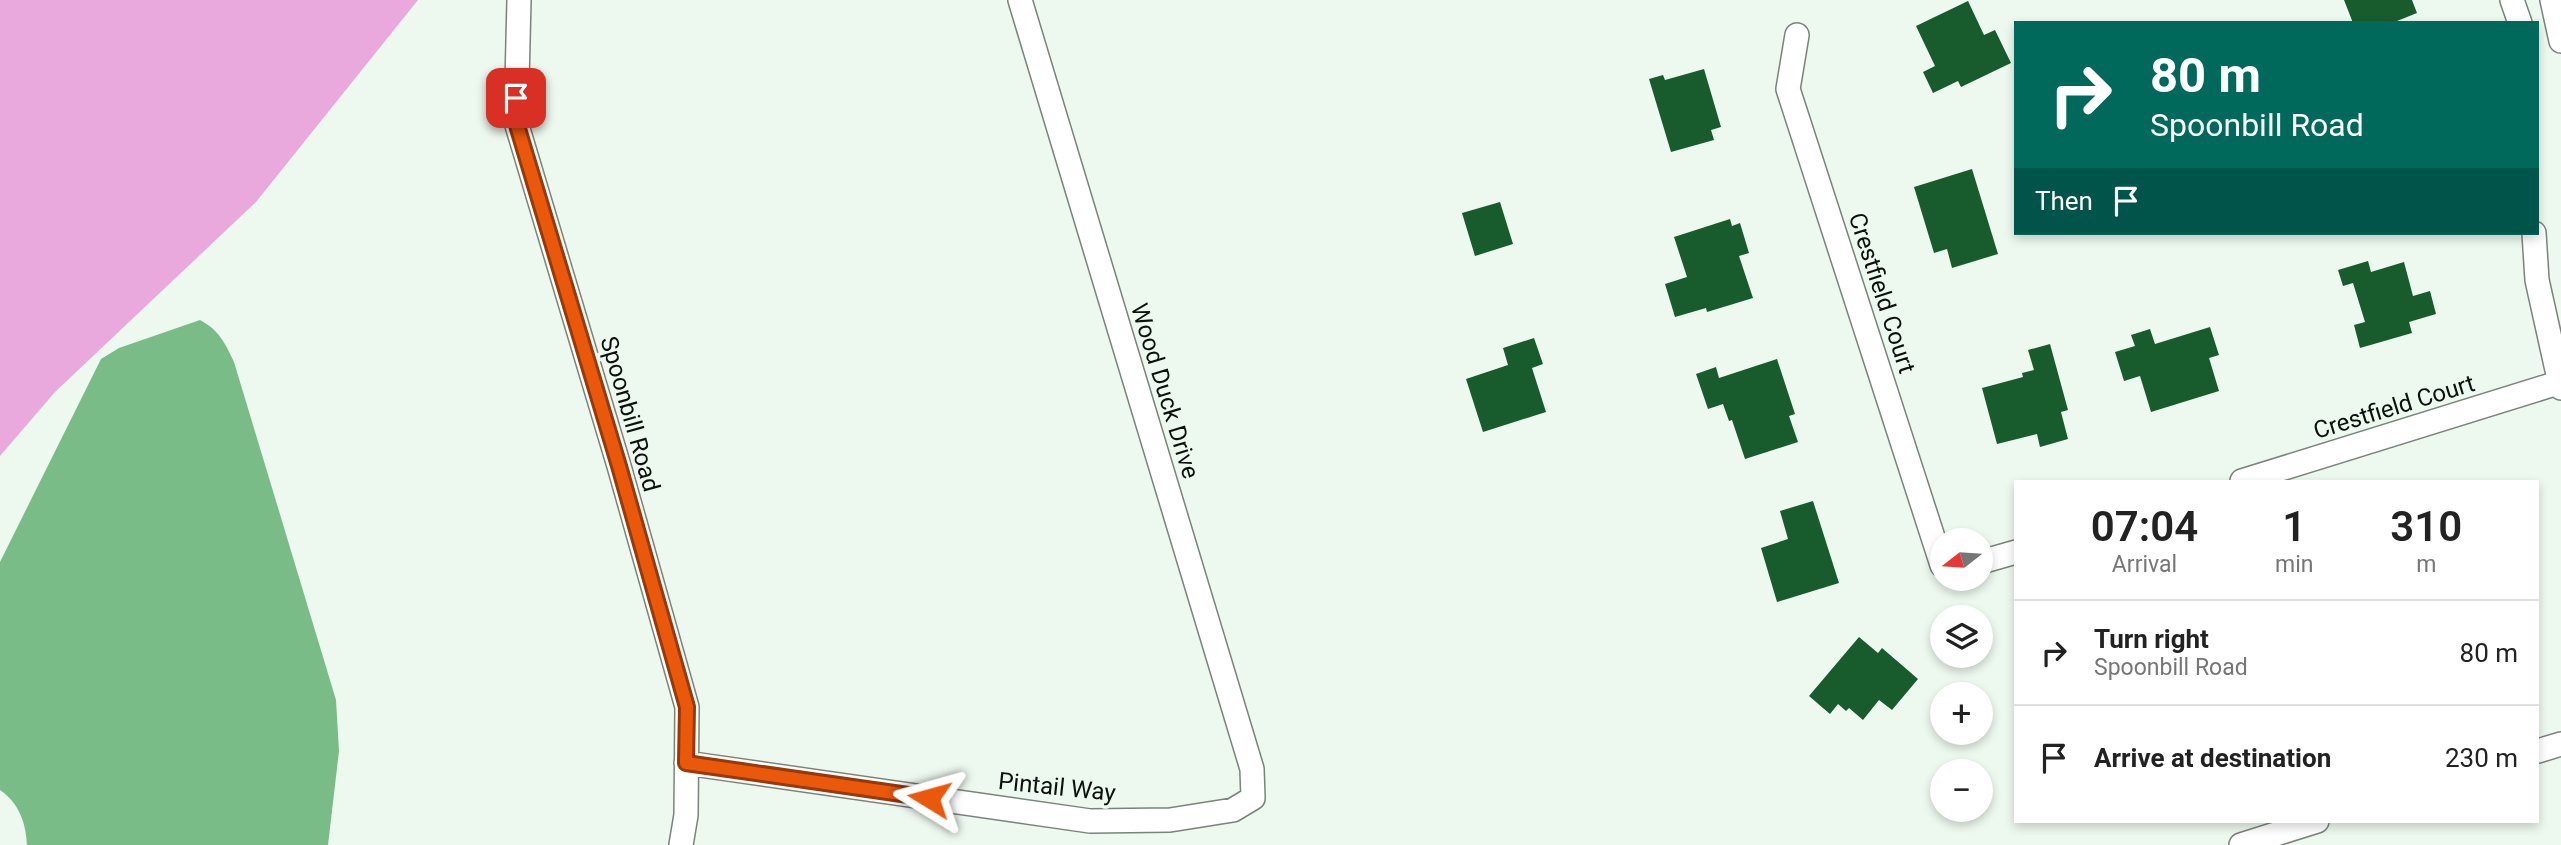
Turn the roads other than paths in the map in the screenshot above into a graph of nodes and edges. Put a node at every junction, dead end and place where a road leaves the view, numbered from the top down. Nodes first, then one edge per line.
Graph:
1 (519, 0) edge
2 (1020, 0) edge
3 (2512, 0) edge
4 (2552, 0) edge
5 (2518, 21) edge
6 (1797, 35) dead end
7 (2561, 41) edge
8 (2534, 235) edge
9 (2560, 384) edge
10 (2245, 480) edge
11 (1930, 528) edge
12 (2014, 553) edge
13 (1993, 559) edge
14 (2561, 744) edge
15 (2539, 751) edge
16 (686, 763) junction
17 (1253, 797) joint
18 (2311, 823) edge
19 (681, 845) edge
20 (2241, 845) edge

1 - 16 street, Spoonbill Road
2 - 17 street, Wood Duck Drive
3 - 5 street
4 - 7 street
6 - 11 street, Crestfield Court
8 - 9 street
9 - 10 street, Crestfield Court
12 - 13 street
14 - 15 street
16 - 17 street, Pintail Way
16 - 19 street, Spoonbill Road
18 - 20 street

